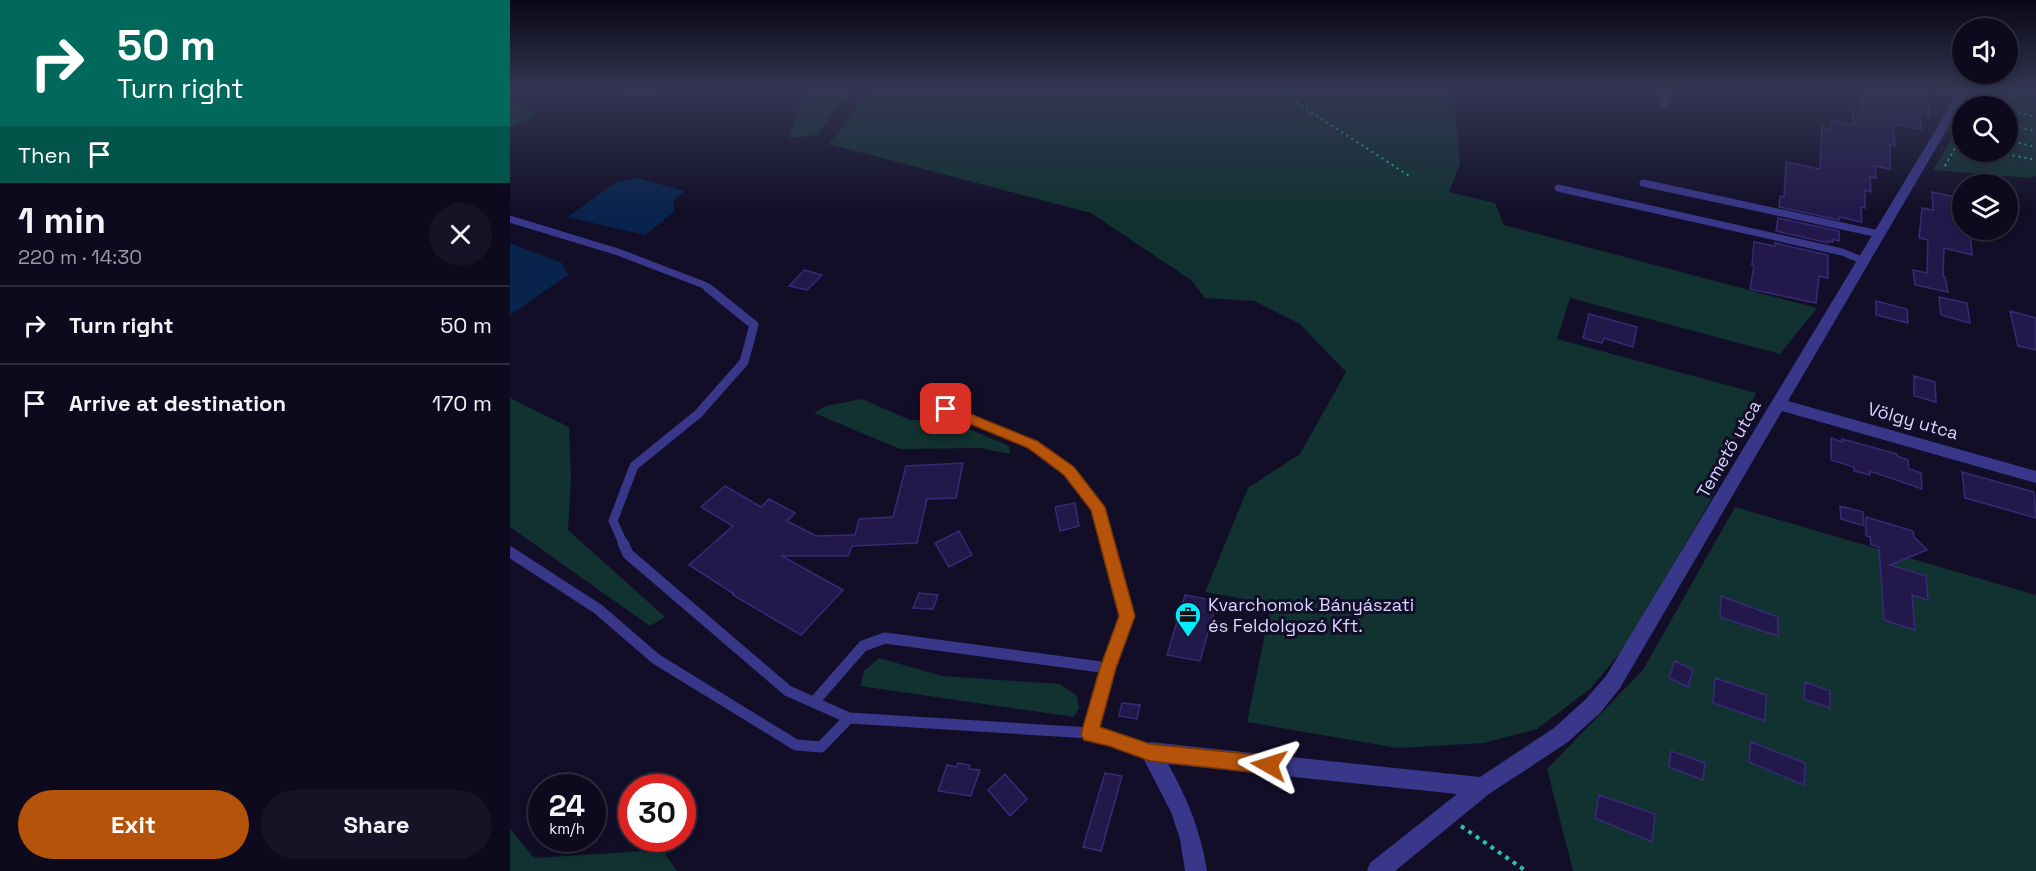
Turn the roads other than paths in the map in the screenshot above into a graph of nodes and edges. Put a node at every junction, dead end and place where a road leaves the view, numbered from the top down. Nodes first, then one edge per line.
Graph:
1 (1941, 131) edge
2 (1643, 183) dead end
3 (1558, 188) dead end
4 (510, 219) edge
5 (1879, 234) junction
6 (1864, 261) junction
7 (1778, 404) junction
8 (946, 409) dead end
9 (2036, 477) edge
10 (510, 552) edge
11 (1108, 668) junction
12 (814, 702) junction
13 (849, 718) junction
14 (1090, 734) junction
15 (1150, 752) junction
16 (1482, 786) junction
17 (1196, 871) edge
18 (1378, 871) edge

1 - 5 street, Temető utca
2 - 5 lane
3 - 6 lane
4 - 12 lane
5 - 6 street, Temető utca
6 - 7 street, Temető utca
7 - 9 street, Völgy utca
7 - 16 street, Temető utca
8 - 11 lane
10 - 13 lane
11 - 12 lane
11 - 14 lane
12 - 13 lane
13 - 14 lane
14 - 15 lane
15 - 16 street
15 - 17 street
16 - 18 street, Temető utca

